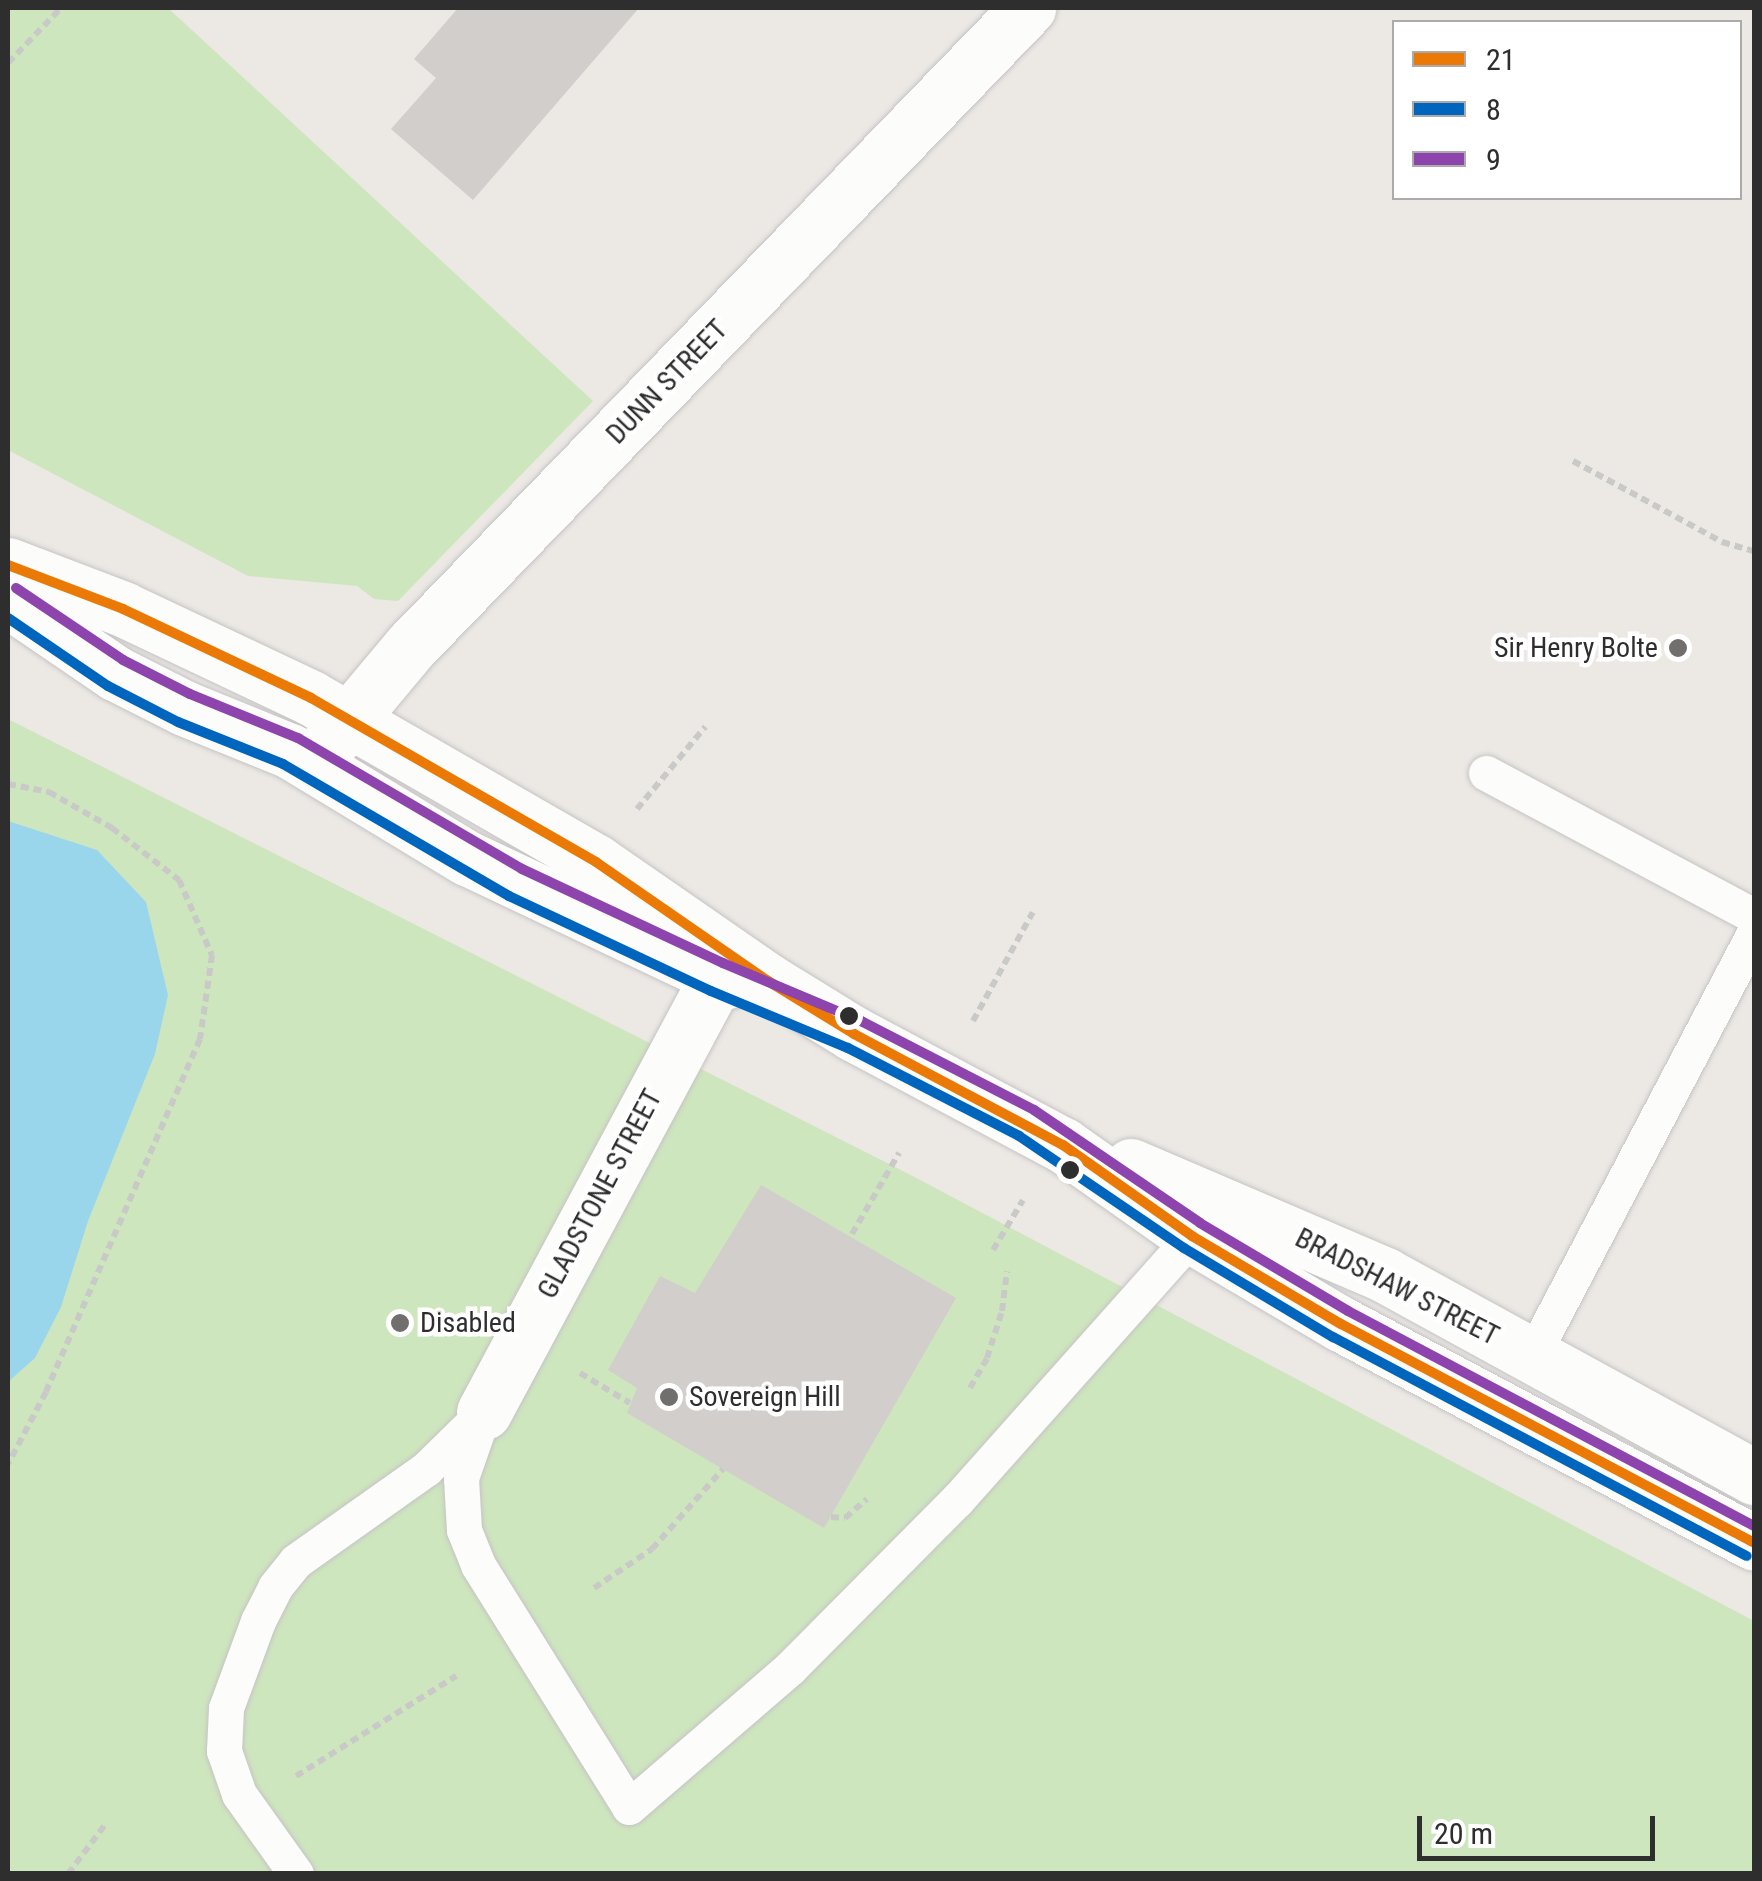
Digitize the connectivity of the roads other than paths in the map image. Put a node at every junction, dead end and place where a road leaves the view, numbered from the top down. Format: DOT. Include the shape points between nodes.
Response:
graph roads {
  1 [pos="1028,8"];
  2 [pos="8,565"];
  3 [pos="8,600"];
  4 [pos="349,722"];
  5 [pos="314,763"];
  6 [pos="1486,773"];
  7 [pos="1754,916"];
  8 [pos="1754,933"];
  9 [pos="717,977"];
  10 [pos="854,1034"];
  11 [pos="1027,1124"];
  12 [pos="1192,1236"];
  13 [pos="1532,1356"];
  14 [pos="484,1412"];
  15 [pos="1505,1412"];
  16 [pos="1754,1477"];
  17 [pos="1754,1543"];
  18 [pos="296,1874"];
  1 -- 4 [label="street, DUNN STREET" via="411,646"];
  2 -- 4 [label="street, BRADSHAW STREET" via="122,609"];
  3 -- 5 [label="street, BRADSHAW STREET" via="115,673"];
  4 -- 5 [label="street, DUNN STREET"];
  4 -- 10 [label="street, BRADSHAW STREET" via="596,862"];
  5 -- 9 [label="street, BRADSHAW STREET" via="483,866"];
  6 -- 7 [label="lane"];
  8 -- 13 [label="lane"];
  9 -- 10 [label="street, BRADSHAW STREET"];
  9 -- 14 [label="street, GLADSTONE STREET"];
  10 -- 11 [label="street, BRADSHAW STREET"];
  11 -- 12 [label="street, BRADSHAW STREET"];
  11 -- 13 [label="street, BRADSHAW STREET" via="1334,1250"];
  12 -- 14 [label="lane" via="944,1514 792,1666 629,1806 478,1566 464,1530 461,1478"];
  12 -- 15 [label="street, BRADSHAW STREET"];
  13 -- 15 [label="street"];
  13 -- 16 [label="street, BRADSHAW STREET"];
  14 -- 18 [label="lane" via="426,1470 310,1548 275,1587 258,1621 224,1722 226,1766"];
  15 -- 17 [label="street, BRADSHAW STREET"];
}
